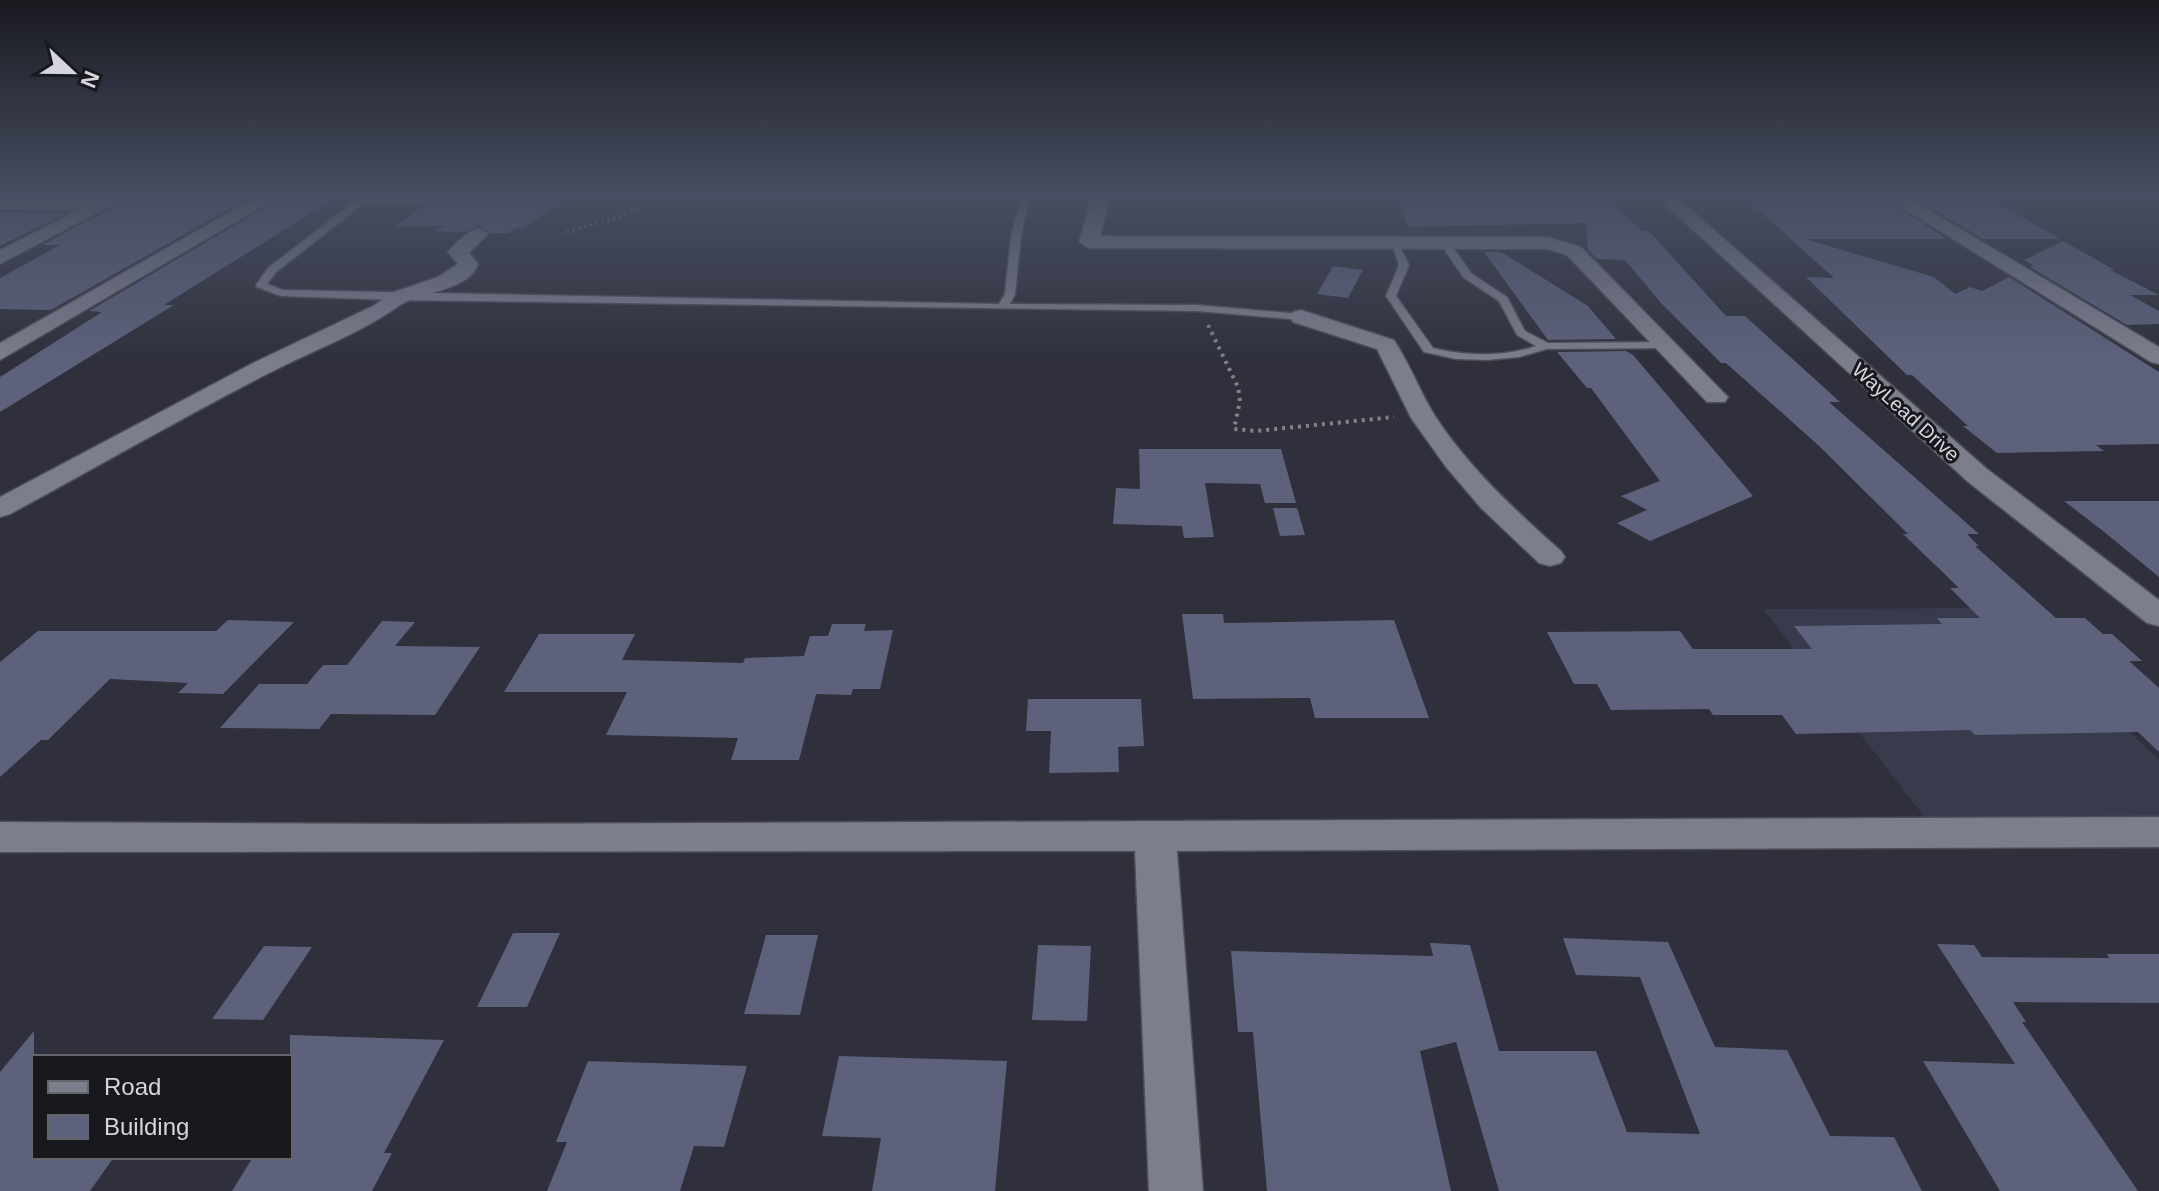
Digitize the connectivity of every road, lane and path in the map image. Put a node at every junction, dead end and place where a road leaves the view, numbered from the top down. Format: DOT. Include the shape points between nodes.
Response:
graph roads {
  1 [pos="177,251"];
  2 [pos="297,251"];
  3 [pos="460,251"];
  4 [pos="1014,251"];
  5 [pos="1397,251"];
  6 [pos="1450,251"];
  7 [pos="1573,251"];
  8 [pos="1725,251"];
  9 [pos="1982,251"];
  10 [pos="394,297"];
  11 [pos="1003,307"];
  12 [pos="1197,308"];
  13 [pos="1301,317"];
  14 [pos="1665,345"];
  15 [pos="1546,346"];
  16 [pos="0,353"];
  17 [pos="2159,357"];
  18 [pos="1716,397"];
  19 [pos="1423,414"];
  20 [pos="0,508"];
  21 [pos="1550,557"];
  22 [pos="2159,616"];
  23 [pos="2159,832"];
  24 [pos="0,837"];
  25 [pos="1155,837"];
  26 [pos="1176,1191"];
  1 -- 16 [label="street"];
  2 -- 10 [label="lane" via="261,285 281,293"];
  3 -- 10 [label="street" via="466,270"];
  4 -- 11 [label="lane" via="1010,294"];
  5 -- 15 [label="lane" via="1404,265 1391,296 1422,334 1428,350 1487,355"];
  6 -- 15 [label="lane" via="1468,276 1503,299 1521,333"];
  7 -- 14 [label="street"];
  8 -- 22 [label="street, WayLead Drive" via="1977,475"];
  9 -- 17 [label="street"];
  10 -- 11 [label="lane"];
  10 -- 20 [label="street" via="381,311 263,367"];
  11 -- 12 [label="lane"];
  12 -- 13 [label="lane"];
  12 -- 19 [label="path" via="1237,386 1234,429"];
  13 -- 19 [label="street" via="1386,345"];
  14 -- 15 [label="lane"];
  14 -- 18 [label="street"];
  19 -- 21 [label="street" via="1447,452 1498,512"];
  23 -- 25 [label="street"];
  24 -- 25 [label="street"];
  25 -- 26 [label="street"];
}
